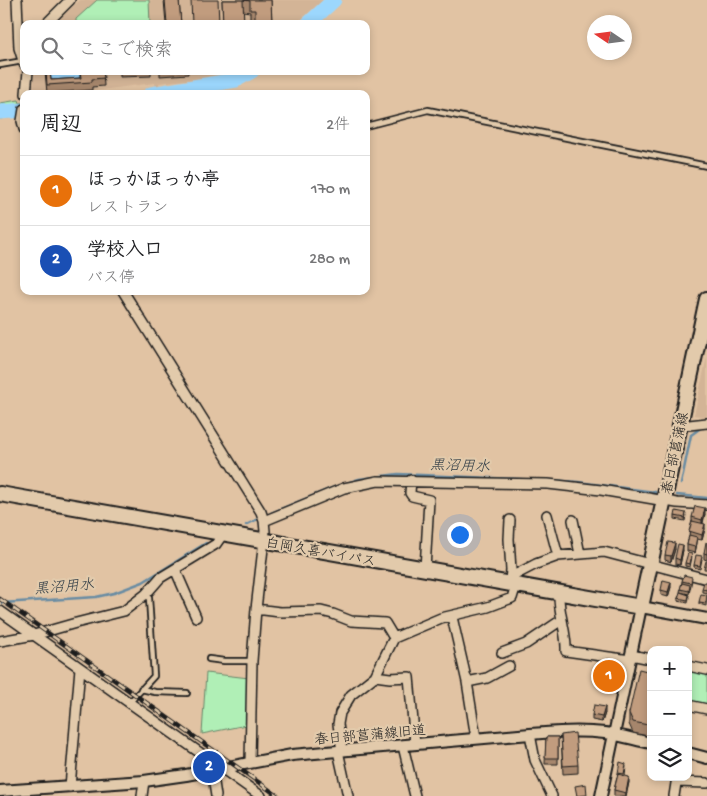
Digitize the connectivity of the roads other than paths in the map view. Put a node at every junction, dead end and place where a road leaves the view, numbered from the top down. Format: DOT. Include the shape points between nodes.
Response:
graph roads {
  1 [pos="18,0"];
  2 [pos="70,0"];
  3 [pos="50,20"];
  4 [pos="20,52"];
  5 [pos="20,62"];
  6 [pos="0,65"];
  7 [pos="28,75"];
  8 [pos="26,90"];
  9 [pos="370,125"];
  10 [pos="707,166"];
  11 [pos="125,295"];
  12 [pos="707,299"];
  13 [pos="681,423"];
  14 [pos="707,423"];
  15 [pos="411,480"];
  16 [pos="0,494"];
  17 [pos="664,501"];
  18 [pos="707,505"];
  19 [pos="547,515"];
  20 [pos="510,520"];
  21 [pos="573,520"];
  22 [pos="264,521"];
  23 [pos="223,534"];
  24 [pos="264,541"];
  25 [pos="580,554"];
  26 [pos="558,556"];
  27 [pos="651,564"];
  28 [pos="175,569"];
  29 [pos="425,569"];
  30 [pos="707,578"];
  31 [pos="512,582"];
  32 [pos="559,593"];
  33 [pos="146,594"];
  34 [pos="641,607"];
  35 [pos="256,609"];
  36 [pos="0,611"];
  37 [pos="196,617"];
  38 [pos="452,617"];
  39 [pos="707,620"];
  40 [pos="562,621"];
  41 [pos="34,635"];
  42 [pos="394,638"];
  43 [pos="0,640"];
  44 [pos="502,653"];
  45 [pos="631,658"];
  46 [pos="647,659"];
  47 [pos="209,660"];
  48 [pos="252,661"];
  49 [pos="509,666"];
  50 [pos="692,667"];
  51 [pos="80,668"];
  52 [pos="707,670"];
  53 [pos="375,676"];
  54 [pos="467,682"];
  55 [pos="141,689"];
  56 [pos="187,693"];
  57 [pos="130,702"];
  58 [pos="692,706"];
  59 [pos="707,709"];
  60 [pos="530,734"];
  61 [pos="614,735"];
  62 [pos="476,738"];
  63 [pos="647,742"];
  64 [pos="415,744"];
  65 [pos="403,746"];
  66 [pos="340,751"];
  67 [pos="692,754"];
  68 [pos="707,758"];
  69 [pos="250,762"];
  70 [pos="217,769"];
  71 [pos="144,781"];
  72 [pos="677,781"];
  73 [pos="692,781"];
  74 [pos="707,783"];
  75 [pos="70,786"];
  76 [pos="0,791"];
  77 [pos="142,796"];
  78 [pos="216,796"];
  79 [pos="261,796"];
  80 [pos="348,796"];
  81 [pos="415,796"];
  82 [pos="552,796"];
  83 [pos="601,796"];
  84 [pos="674,796"];
  1 -- 4 [label="street"];
  2 -- 3 [label="street"];
  5 -- 6 [label="lane"];
  7 -- 8 [label="street"];
  9 -- 10 [label="lane" via="428,110"];
  11 -- 22 [label="street"];
  12 -- 13 [label="main road, 春日部菖蒲線"];
  13 -- 14 [label="street"];
  13 -- 17 [label="main road, 春日部菖蒲線"];
  15 -- 17 [label="street" via="548,484"];
  15 -- 22 [label="street" via="378,480 344,488"];
  15 -- 29 [label="street" via="412,496 428,500"];
  16 -- 23 [label="main road, 白岡久喜バイパス"];
  17 -- 18 [label="street"];
  17 -- 27 [label="main road, 春日部菖蒲線"];
  19 -- 26 [label="street"];
  20 -- 31 [label="street" via="508,539"];
  21 -- 25 [label="street"];
  22 -- 24 [label="street"];
  23 -- 24 [label="main road, 白岡久喜バイパス"];
  23 -- 28 [label="street" via="216,544"];
  24 -- 29 [label="main road, 白岡久喜バイパス"];
  24 -- 35 [label="street"];
  25 -- 26 [label="street"];
  25 -- 27 [label="street" via="604,552"];
  26 -- 31 [label="street" via="536,564"];
  27 -- 30 [label="street"];
  27 -- 34 [label="main road, 春日部菖蒲線"];
  28 -- 33 [label="street" via="160,578"];
  28 -- 37 [label="street"];
  29 -- 31 [label="main road, 白岡久喜バイパス"];
  31 -- 32 [label="main road, 白岡久喜バイパス"];
  31 -- 38 [label="street" via="512,598"];
  32 -- 34 [label="main road, 白岡久喜バイパス"];
  32 -- 40 [label="street"];
  33 -- 41 [label="street" via="124,612"];
  33 -- 55 [label="lane" via="150,598 154,676"];
  34 -- 39 [label="street"];
  34 -- 45 [label="street"];
  35 -- 42 [label="street" via="321,611 351,621 385,623"];
  35 -- 48 [label="street"];
  36 -- 41 [label="street"];
  38 -- 42 [label="street" via="441,618"];
  38 -- 54 [label="street"];
  40 -- 44 [label="street" via="526,644"];
  40 -- 45 [label="street" via="566,651"];
  41 -- 43 [label="street"];
  41 -- 51 [label="street"];
  42 -- 53 [label="street"];
  45 -- 46 [label="street"];
  45 -- 61 [label="street"];
  47 -- 48 [label="lane"];
  48 -- 69 [label="street"];
  49 -- 54 [label="street" via="487,678"];
  50 -- 52 [label="street"];
  51 -- 57 [label="street"];
  51 -- 75 [label="street"];
  53 -- 64 [label="street" via="409,677"];
  53 -- 66 [label="street" via="351,695 340,713"];
  54 -- 62 [label="street"];
  55 -- 56 [label="lane"];
  55 -- 57 [label="lane"];
  57 -- 70 [label="street"];
  58 -- 59 [label="street"];
  60 -- 61 [label="street, 春日部菖蒲線旧道" via="580,731"];
  60 -- 62 [label="street, 春日部菖蒲線旧道"];
  60 -- 82 [label="street" via="534,760"];
  61 -- 63 [label="street, 春日部菖蒲線旧道"];
  61 -- 83 [label="street"];
  62 -- 64 [label="street, 春日部菖蒲線旧道"];
  64 -- 65 [label="street, 春日部菖蒲線旧道"];
  65 -- 66 [label="street, 春日部菖蒲線旧道"];
  65 -- 81 [label="street"];
  66 -- 69 [label="street, 春日部菖蒲線旧道"];
  66 -- 80 [label="street"];
  67 -- 68 [label="street"];
  69 -- 70 [label="street, 春日部菖蒲線旧道"];
  70 -- 71 [label="street, 春日部菖蒲線旧道"];
  70 -- 78 [label="street"];
  70 -- 79 [label="street"];
  71 -- 75 [label="street, 春日部菖蒲線旧道"];
  71 -- 77 [label="street"];
  72 -- 84 [label="street"];
  73 -- 74 [label="street"];
  75 -- 76 [label="street, 春日部菖蒲線旧道"];
}
